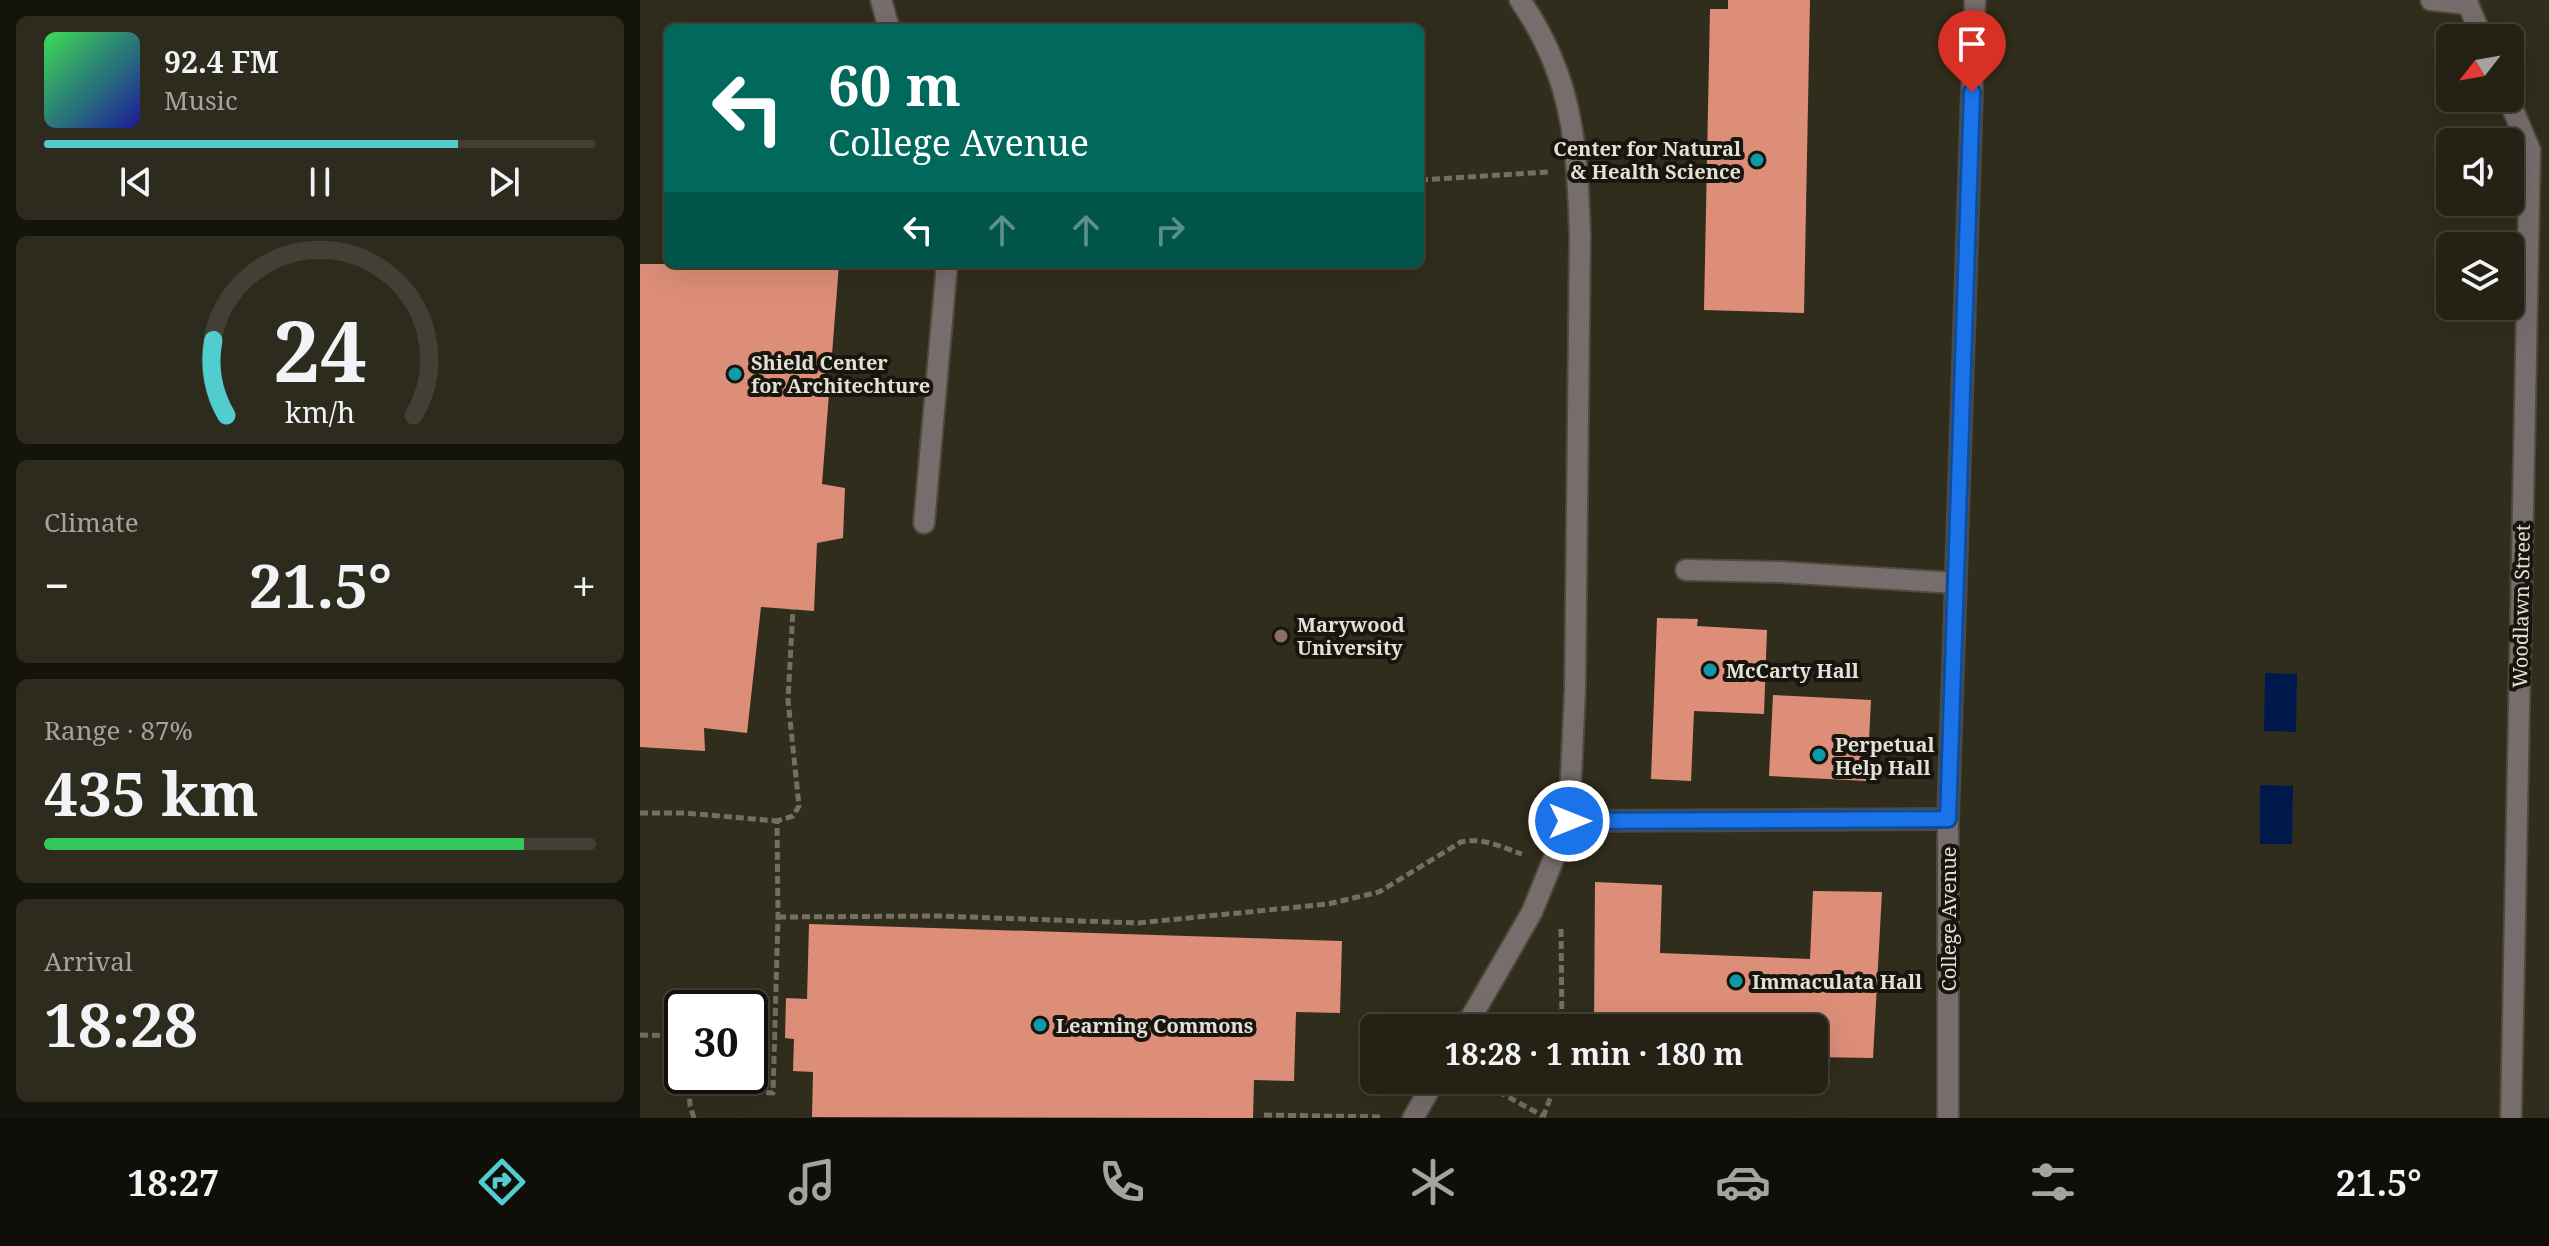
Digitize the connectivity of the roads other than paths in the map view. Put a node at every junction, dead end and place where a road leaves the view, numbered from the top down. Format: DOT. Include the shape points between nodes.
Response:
graph roads {
  1 [pos="881,0"];
  2 [pos="1520,0"];
  3 [pos="1975,0"];
  4 [pos="2431,0"];
  5 [pos="888,24"];
  6 [pos="2476,24"];
  7 [pos="2514,112"];
  8 [pos="947,268"];
  9 [pos="924,523"];
  10 [pos="1686,570"];
  11 [pos="1956,583"];
  12 [pos="1948,819"];
  13 [pos="1569,821"];
  14 [pos="1473,1014"];
  15 [pos="1427,1094"];
  16 [pos="1413,1118"];
  17 [pos="1948,1118"];
  18 [pos="2511,1118"];
  1 -- 5 [label="street"];
  2 -- 13 [label="street" via="1539,27 1566,93 1578,170 1575,690"];
  3 -- 11 [label="street, College Avenue"];
  4 -- 6 [label="street" via="2468,4"];
  7 -- 18 [label="street, Woodlawn Street" via="2530,150"];
  8 -- 9 [label="street"];
  10 -- 11 [label="street"];
  11 -- 12 [label="street, College Avenue"];
  12 -- 13 [label="street"];
  12 -- 17 [label="street, College Avenue"];
  13 -- 14 [label="street" via="1532,912"];
  15 -- 16 [label="street"];
}
